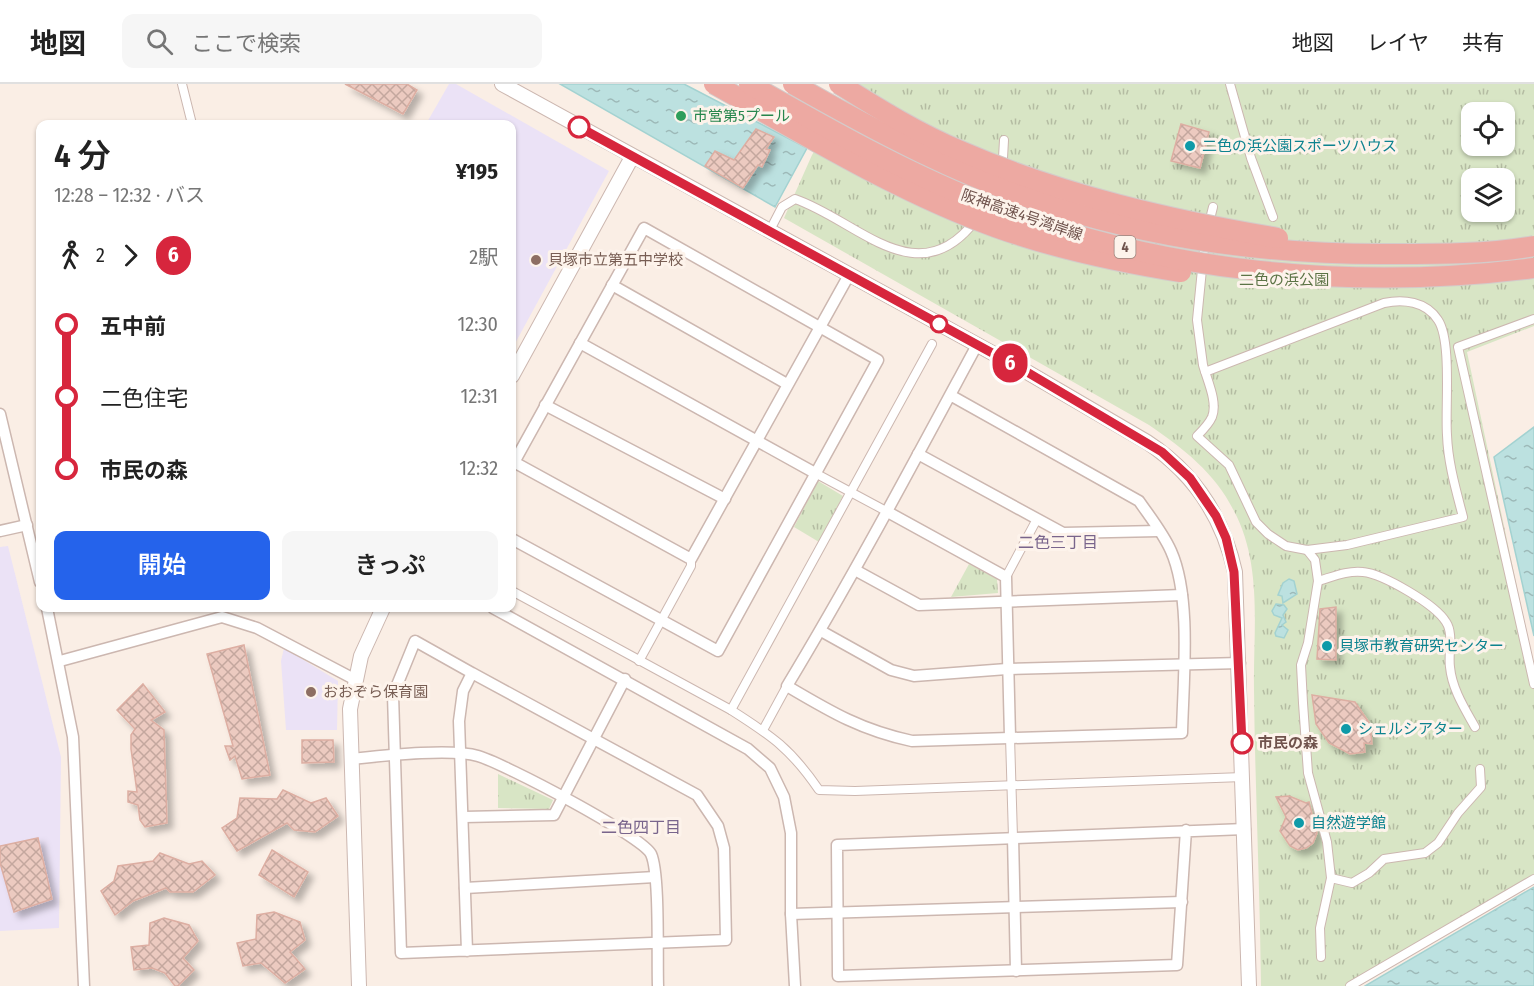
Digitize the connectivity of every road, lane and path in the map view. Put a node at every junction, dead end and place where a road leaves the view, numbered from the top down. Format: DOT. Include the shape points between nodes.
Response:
graph roads {
  1 [pos="182,84"];
  2 [pos="502,84"];
  3 [pos="714,84"];
  4 [pos="750,84"];
  5 [pos="793,84"];
  6 [pos="839,84"];
  7 [pos="1230,84"];
  8 [pos="191,120"];
  9 [pos="1004,140"];
  10 [pos="632,157"];
  11 [pos="1213,207"];
  12 [pos="1273,217"];
  13 [pos="769,232"];
  14 [pos="1532,247"];
  15 [pos="1534,268"];
  16 [pos="849,275"];
  17 [pos="1380,276"];
  18 [pos="612,285"];
  19 [pos="1534,319"];
  20 [pos="820,325"];
  21 [pos="580,343"];
  22 [pos="932,344"];
  23 [pos="977,345"];
  24 [pos="516,369"];
  25 [pos="1205,372"];
  26 [pos="787,384"];
  27 [pos="950,395"];
  28 [pos="544,405"];
  29 [pos="0,414"];
  30 [pos="756,440"];
  31 [pos="918,454"];
  32 [pos="516,456"];
  33 [pos="516,465"];
  34 [pos="815,473"];
  35 [pos="851,492"];
  36 [pos="725,500"];
  37 [pos="886,511"];
  38 [pos="1037,519"];
  39 [pos="27,525"];
  40 [pos="0,531"];
  41 [pos="1160,531"];
  42 [pos="516,540"];
  43 [pos="1307,550"];
  44 [pos="691,559"];
  45 [pos="36,564"];
  46 [pos="855,570"];
  47 [pos="1006,577"];
  48 [pos="1318,581"];
  49 [pos="516,593"];
  50 [pos="1182,595"];
  51 [pos="1006,602"];
  52 [pos="48,612"];
  53 [pos="381,612"];
  54 [pos="500,612"];
  55 [pos="662,620"];
  56 [pos="821,631"];
  57 [pos="60,661"];
  58 [pos="639,661"];
  59 [pos="1240,663"];
  60 [pos="1184,664"];
  61 [pos="1007,669"];
  62 [pos="472,673"];
  63 [pos="354,679"];
  64 [pos="624,680"];
  65 [pos="1534,684"];
  66 [pos="787,686"];
  67 [pos="731,710"];
  68 [pos="1475,727"];
  69 [pos="763,730"];
  70 [pos="1010,737"];
  71 [pos="594,740"];
  72 [pos="461,754"];
  73 [pos="393,755"];
  74 [pos="351,759"];
  75 [pos="1480,769"];
  76 [pos="1243,777"];
  77 [pos="1012,785"];
  78 [pos="563,797"];
  79 [pos="464,817"];
  80 [pos="1245,829"];
  81 [pos="1186,830"];
  82 [pos="1013,837"];
  83 [pos="655,877"];
  84 [pos="1330,878"];
  85 [pos="1534,879"];
  86 [pos="465,888"];
  87 [pos="1182,902"];
  88 [pos="1013,907"];
  89 [pos="838,912"];
  90 [pos="791,914"];
  91 [pos="656,945"];
  92 [pos="467,951"];
  93 [pos="1321,957"];
  94 [pos="1016,971"];
  95 [pos="84,986"];
  96 [pos="359,986"];
  97 [pos="658,986"];
  98 [pos="795,986"];
  99 [pos="1249,986"];
  100 [pos="1350,986"];
  1 -- 8 [label="street"];
  2 -- 10 [label="street"];
  3 -- 17 [label="highway, bridge" via="911,191 995,227 1042,242 1088,255 1191,273 1294,280"];
  4 -- 17 [label="highway, 阪神高速4号湾岸線 / 4, bridge" via="883,159 993,208 1047,227 1189,261 1313,275"];
  5 -- 14 [label="highway, 阪神高速4号湾岸線 / 4, bridge" via="943,163 1056,206 1112,222 1235,246 1297,252 1432,254"];
  6 -- 14 [label="highway, bridge" via="962,152 1044,183 1158,214 1298,242 1364,247"];
  7 -- 12 [label="street"];
  9 -- 13 [label="street" via="1003,158 979,216 963,237 938,252 909,253 880,243 795,199 782,207"];
  10 -- 13 [label="street"];
  10 -- 24 [label="street"];
  11 -- 25 [label="street" via="1204,245 1197,320"];
  13 -- 16 [label="street"];
  15 -- 17 [label="highway, 阪神高速4号湾岸線 / 4, bridge"];
  16 -- 20 [label="street"];
  16 -- 23 [label="street"];
  18 -- 20 [label="street" via="644,228"];
  18 -- 21 [label="street"];
  18 -- 26 [label="street"];
  19 -- 65 [label="street" via="1458,347"];
  20 -- 26 [label="street"];
  20 -- 34 [label="street" via="878,360"];
  21 -- 28 [label="street"];
  21 -- 30 [label="street"];
  22 -- 35 [label="street"];
  23 -- 27 [label="street"];
  23 -- 59 [label="street" via="1147,442 1190,478 1216,516 1231,554"];
  25 -- 43 [label="street" via="1213,399 1212,417 1197,436 1229,465 1238,479 1246,507 1262,528 1286,546"];
  25 -- 43 [label="street" via="1396,300 1421,305 1438,320 1446,368 1448,447 1463,517 1347,545"];
  26 -- 30 [label="street"];
  27 -- 31 [label="street"];
  27 -- 41 [label="street" via="1138,501"];
  28 -- 32 [label="street"];
  28 -- 36 [label="street"];
  29 -- 39 [label="street"];
  30 -- 34 [label="street"];
  30 -- 36 [label="street"];
  31 -- 37 [label="street"];
  31 -- 38 [label="street"];
  33 -- 44 [label="street"];
  34 -- 35 [label="street"];
  34 -- 55 [label="street" via="718,651"];
  35 -- 37 [label="street"];
  35 -- 67 [label="street"];
  36 -- 44 [label="street"];
  37 -- 46 [label="street"];
  37 -- 47 [label="street"];
  38 -- 41 [label="street" via="1063,533"];
  38 -- 47 [label="street"];
  39 -- 40 [label="street"];
  39 -- 45 [label="street"];
  41 -- 50 [label="street" via="1171,551"];
  42 -- 55 [label="street"];
  43 -- 48 [label="street" via="1315,560"];
  44 -- 55 [label="street" via="691,566"];
  46 -- 51 [label="street" via="919,605"];
  46 -- 56 [label="street"];
  47 -- 51 [label="street"];
  48 -- 68 [label="street" via="1364,572 1408,592 1439,613 1447,623 1450,668 1457,694"];
  48 -- 84 [label="street" via="1301,665 1308,773 1327,842"];
  49 -- 58 [label="street"];
  50 -- 51 [label="street"];
  50 -- 60 [label="street"];
  51 -- 61 [label="street"];
  52 -- 57 [label="street"];
  53 -- 63 [label="street"];
  54 -- 64 [label="street"];
  55 -- 58 [label="street"];
  56 -- 61 [label="street" via="891,670 914,676"];
  56 -- 66 [label="street"];
  57 -- 63 [label="street" via="222,617 257,628"];
  57 -- 95 [label="street" via="74,737"];
  58 -- 67 [label="street"];
  59 -- 60 [label="street"];
  59 -- 76 [label="street"];
  60 -- 61 [label="street"];
  60 -- 70 [label="street" via="1182,733"];
  61 -- 70 [label="street"];
  62 -- 71 [label="street"];
  62 -- 72 [label="street" via="464,691 459,721"];
  62 -- 73 [label="street" via="416,641 393,695"];
  63 -- 74 [label="street"];
  64 -- 71 [label="street"];
  64 -- 90 [label="street" via="748,749 770,768 784,797 791,833"];
  66 -- 69 [label="street"];
  66 -- 70 [label="street" via="844,720 876,733 912,741"];
  67 -- 69 [label="street"];
  69 -- 77 [label="street" via="797,759 819,790"];
  70 -- 77 [label="street"];
  71 -- 78 [label="street"];
  71 -- 91 [label="street" via="697,795 718,826 724,848 726,940"];
  72 -- 73 [label="street"];
  72 -- 78 [label="street" via="478,756"];
  72 -- 79 [label="street"];
  73 -- 74 [label="street"];
  73 -- 92 [label="street" via="401,953"];
  74 -- 96 [label="street"];
  75 -- 84 [label="street" via="1481,787 1438,843 1425,853 1384,859 1352,883"];
  76 -- 77 [label="street"];
  76 -- 80 [label="street"];
  77 -- 82 [label="street"];
  78 -- 79 [label="street" via="554,815"];
  78 -- 83 [label="street" via="631,835 651,854"];
  79 -- 86 [label="street"];
  80 -- 81 [label="street"];
  80 -- 99 [label="street"];
  81 -- 82 [label="street"];
  81 -- 87 [label="street"];
  82 -- 88 [label="street"];
  82 -- 89 [label="street" via="837,845"];
  83 -- 86 [label="street"];
  83 -- 91 [label="street"];
  84 -- 93 [label="street" via="1320,928"];
  85 -- 100 [label="street"];
  86 -- 92 [label="street"];
  87 -- 88 [label="street"];
  87 -- 94 [label="street" via="1177,965"];
  88 -- 89 [label="street"];
  88 -- 94 [label="street"];
  89 -- 90 [label="street"];
  89 -- 94 [label="street" via="838,976"];
  90 -- 98 [label="street"];
  91 -- 92 [label="street"];
  91 -- 97 [label="street"];
}
